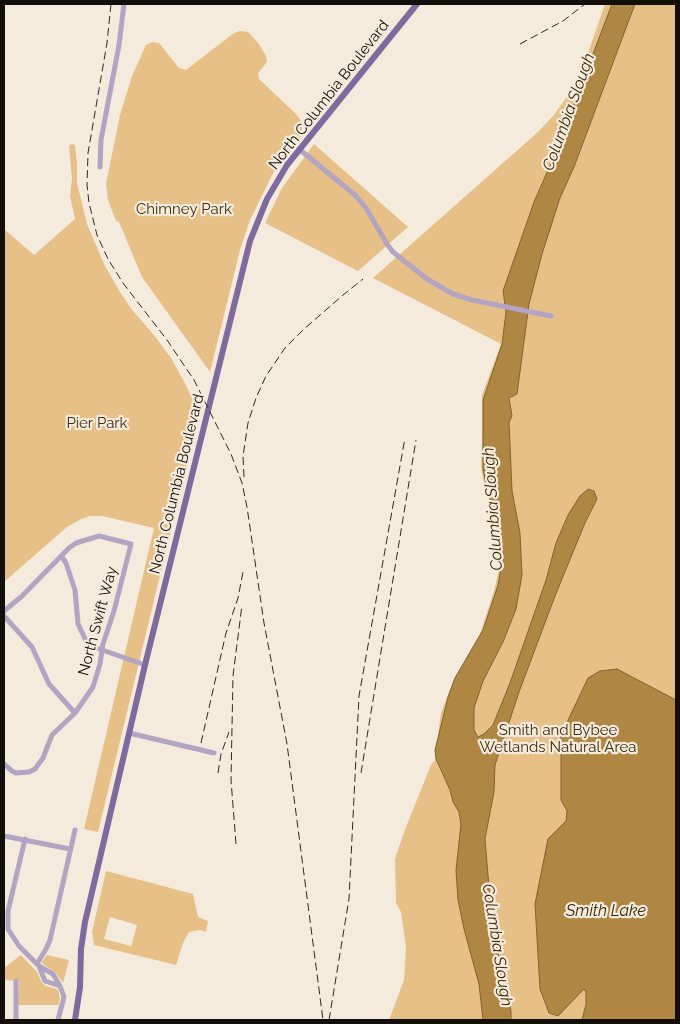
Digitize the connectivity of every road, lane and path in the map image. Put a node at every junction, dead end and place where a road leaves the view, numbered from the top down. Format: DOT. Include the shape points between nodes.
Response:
graph roads {
  1 [pos="124,4"];
  2 [pos="417,4"];
  3 [pos="299,149"];
  4 [pos="100,167"];
  5 [pos="551,316"];
  6 [pos="62,557"];
  7 [pos="4,611"];
  8 [pos="4,616"];
  9 [pos="102,650"];
  10 [pos="145,665"];
  11 [pos="75,713"];
  12 [pos="129,733"];
  13 [pos="214,753"];
  14 [pos="4,764"];
  15 [pos="75,830"];
  16 [pos="4,836"];
  17 [pos="25,839"];
  18 [pos="70,849"];
  19 [pos="6,930"];
  20 [pos="38,965"];
  21 [pos="48,971"];
  22 [pos="43,975"];
  23 [pos="56,978"];
  24 [pos="16,981"];
  25 [pos="52,983"];
  26 [pos="60,986"];
  27 [pos="16,1020"];
  28 [pos="58,1020"];
  29 [pos="75,1020"];
  1 -- 4 [label="street" via="101,140"];
  2 -- 3 [label="main road, North Columbia Boulevard"];
  3 -- 5 [label="street" via="355,195 387,244 406,263 442,288 462,298"];
  3 -- 10 [label="main road, North Columbia Boulevard" via="275,183 254,229"];
  6 -- 7 [label="street"];
  6 -- 9 [label="street" via="75,590 78,622 86,642 90,647"];
  6 -- 9 [label="street, North Swift Way" via="71,546 97,536 131,544"];
  8 -- 11 [label="street" via="32,647 49,684"];
  9 -- 10 [label="street"];
  9 -- 11 [label="street, North Swift Way" via="93,687"];
  10 -- 12 [label="main road, North Columbia Boulevard"];
  11 -- 14 [label="street, North Swift Way" via="52,735 43,758 32,771 16,773"];
  12 -- 13 [label="street"];
  12 -- 29 [label="main road, North Columbia Boulevard" via="85,922"];
  15 -- 18 [label="street"];
  16 -- 17 [label="street"];
  17 -- 18 [label="street"];
  17 -- 19 [label="street"];
  18 -- 20 [label="street" via="50,940"];
  19 -- 20 [label="street"];
  20 -- 21 [label="street"];
  20 -- 22 [label="street"];
  21 -- 22 [label="street"];
  21 -- 23 [label="street"];
  22 -- 25 [label="street" via="45,981"];
  23 -- 25 [label="street"];
  23 -- 26 [label="street"];
  24 -- 27 [label="street"];
  25 -- 26 [label="street"];
  26 -- 28 [label="street" via="64,996"];
}
